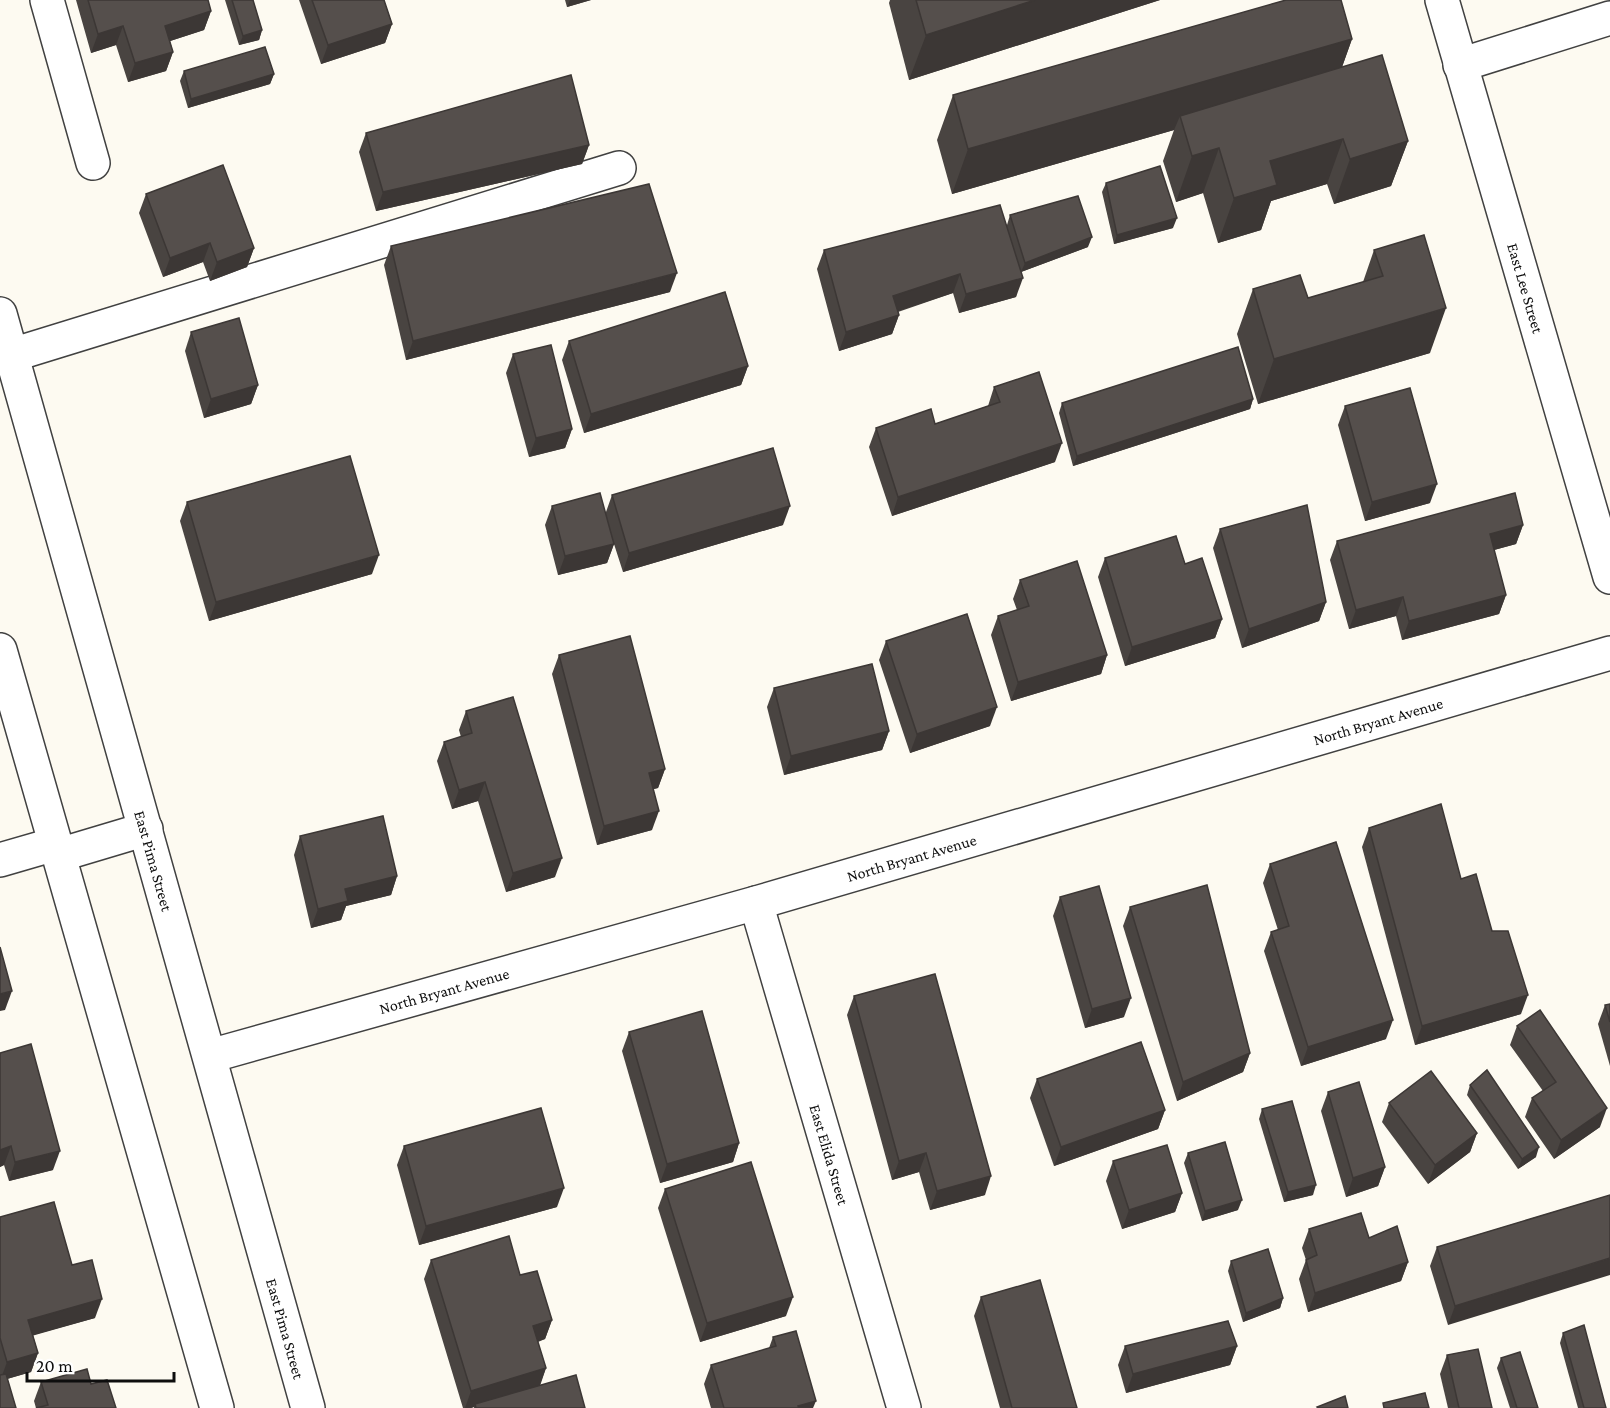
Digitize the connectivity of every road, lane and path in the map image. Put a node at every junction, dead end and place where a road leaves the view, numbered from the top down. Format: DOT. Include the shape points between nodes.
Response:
graph roads {
  1 [pos="47,0"];
  2 [pos="1442,0"];
  3 [pos="1610,18"];
  4 [pos="1460,65"];
  5 [pos="93,163"];
  6 [pos="619,168"];
  7 [pos="0,314"];
  8 [pos="12,355"];
  9 [pos="1610,577"];
  10 [pos="0,650"];
  11 [pos="1610,653"];
  12 [pos="146,829"];
  13 [pos="57,849"];
  14 [pos="0,860"];
  15 [pos="756,903"];
  16 [pos="210,1056"];
  17 [pos="217,1408"];
  18 [pos="308,1408"];
  19 [pos="904,1408"];
  1 -- 5 [label="street"];
  2 -- 4 [label="street, East Lee Street"];
  3 -- 4 [label="street"];
  4 -- 9 [label="street, East Lee Street"];
  6 -- 8 [label="street"];
  7 -- 8 [label="street, East Pima Street"];
  8 -- 12 [label="street, East Pima Street"];
  10 -- 13 [label="street"];
  11 -- 15 [label="street, North Bryant Avenue"];
  12 -- 13 [label="street"];
  12 -- 16 [label="street, East Pima Street"];
  13 -- 14 [label="street"];
  13 -- 17 [label="street"];
  15 -- 16 [label="street, North Bryant Avenue"];
  15 -- 19 [label="street, East Elida Street"];
  16 -- 18 [label="street, East Pima Street"];
}
